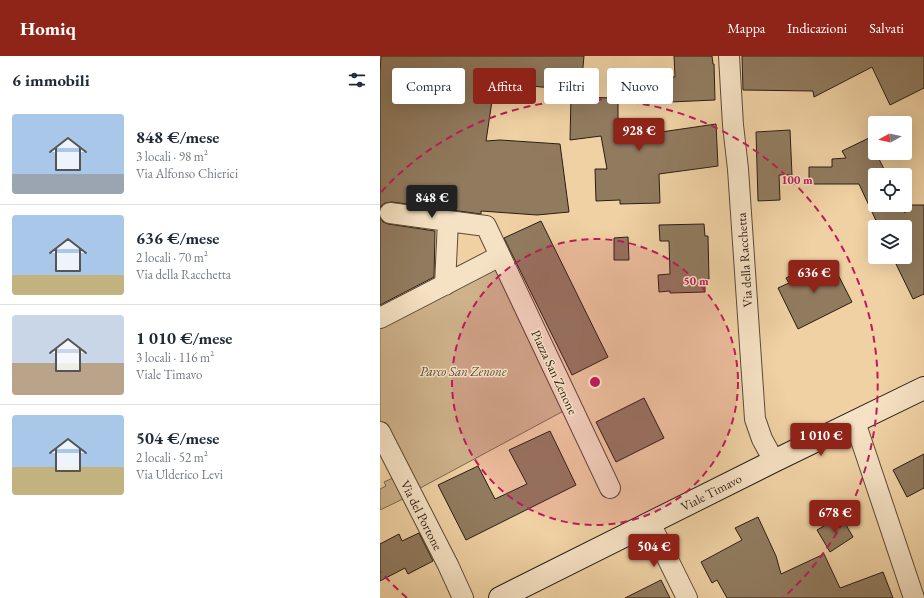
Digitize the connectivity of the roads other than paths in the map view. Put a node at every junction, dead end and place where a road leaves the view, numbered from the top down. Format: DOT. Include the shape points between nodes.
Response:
graph roads {
  1 [pos="729,56"];
  2 [pos="390,213"];
  3 [pos="448,221"];
  4 [pos="500,256"];
  5 [pos="445,285"];
  6 [pos="380,318"];
  7 [pos="924,388"];
  8 [pos="855,422"];
  9 [pos="380,432"];
  10 [pos="774,461"];
  11 [pos="610,488"];
  12 [pos="650,523"];
  13 [pos="463,598"];
  14 [pos="500,598"];
  15 [pos="688,598"];
  16 [pos="914,598"];
  1 -- 10 [label="street, Via della Racchetta" via="755,419"];
  2 -- 3 [label="street"];
  3 -- 4 [label="street, Piazza San Zenone" via="486,226"];
  3 -- 5 [label="street"];
  4 -- 5 [label="street"];
  4 -- 11 [label="street, Piazza San Zenone"];
  5 -- 6 [label="street"];
  7 -- 8 [label="main road, Viale Timavo"];
  8 -- 10 [label="main road, Viale Timavo"];
  8 -- 16 [label="street"];
  9 -- 13 [label="street, Via del Portone"];
  10 -- 12 [label="main road, Viale Timavo"];
  12 -- 14 [label="main road, Viale Timavo"];
  12 -- 15 [label="street"];
}
